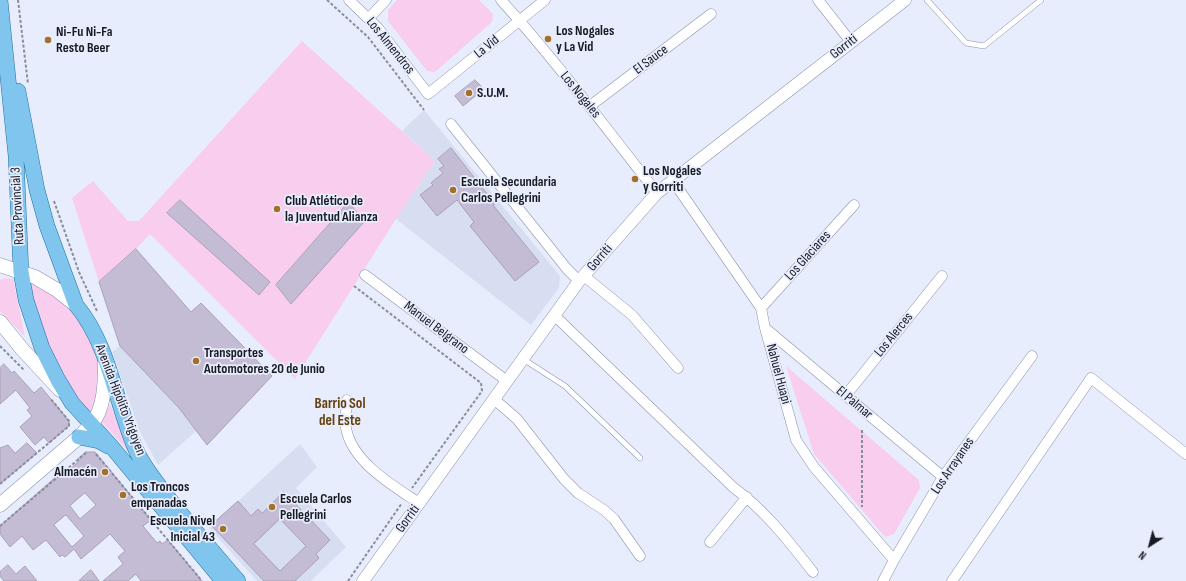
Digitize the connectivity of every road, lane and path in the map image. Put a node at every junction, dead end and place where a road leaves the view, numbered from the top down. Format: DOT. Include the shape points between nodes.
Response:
graph roads {
  1 [pos="0,0"];
  2 [pos="18,0"];
  3 [pos="327,0"];
  4 [pos="349,0"];
  5 [pos="386,0"];
  6 [pos="501,0"];
  7 [pos="545,0"];
  8 [pos="818,0"];
  9 [pos="905,0"];
  10 [pos="927,0"];
  11 [pos="1041,0"];
  12 [pos="711,14"];
  13 [pos="369,18"];
  14 [pos="519,20"];
  15 [pos="851,42"];
  16 [pos="29,90"];
  17 [pos="428,94"];
  18 [pos="590,106"];
  19 [pos="424,110"];
  20 [pos="451,124"];
  21 [pos="673,181"];
  22 [pos="657,193"];
  23 [pos="53,197"];
  24 [pos="854,205"];
  25 [pos="8,269"];
  26 [pos="365,275"];
  27 [pos="942,276"];
  28 [pos="582,279"];
  29 [pos="354,286"];
  30 [pos="76,305"];
  31 [pos="761,308"];
  32 [pos="97,312"];
  33 [pos="555,316"];
  34 [pos="0,322"];
  35 [pos="765,328"];
  36 [pos="0,346"];
  37 [pos="105,356"];
  38 [pos="1032,356"];
  39 [pos="523,359"];
  40 [pos="678,368"];
  41 [pos="26,372"];
  42 [pos="507,381"];
  43 [pos="846,395"];
  44 [pos="48,396"];
  45 [pos="494,399"];
  46 [pos="347,400"];
  47 [pos="75,406"];
  48 [pos="91,424"];
  49 [pos="862,430"];
  50 [pos="79,437"];
  51 [pos="112,448"];
  52 [pos="1186,454"];
  53 [pos="640,458"];
  54 [pos="943,477"];
  55 [pos="0,484"];
  56 [pos="407,495"];
  57 [pos="747,497"];
  58 [pos="0,504"];
  59 [pos="419,504"];
  60 [pos="862,510"];
  61 [pos="0,526"];
  62 [pos="710,542"];
  63 [pos="640,556"];
  64 [pos="894,560"];
  65 [pos="813,572"];
  66 [pos="202,581"];
  67 [pos="223,581"];
  68 [pos="238,581"];
  69 [pos="348,581"];
  70 [pos="363,581"];
  71 [pos="883,581"];
  72 [pos="952,581"];
  1 -- 25 [label="main road, Ruta Provincial 3" via="16,156"];
  1 -- 30 [label="main road, Ruta Provincial 3" via="37,190 47,226"];
  2 -- 16 [label="path"];
  3 -- 19 [label="path" via="368,37"];
  4 -- 13 [label="street, Los Almendros"];
  5 -- 13 [label="street"];
  6 -- 14 [label="street, Los Nogales"];
  7 -- 14 [label="street, La Vid"];
  8 -- 15 [label="street"];
  9 -- 15 [label="street, Gorriti"];
  10 -- 11 [label="lane" via="966,43 984,46"];
  12 -- 18 [label="street, El Sauce"];
  13 -- 17 [label="street, Los Almendros"];
  14 -- 17 [label="street, La Vid"];
  14 -- 18 [label="street, Los Nogales"];
  15 -- 21 [label="street, Gorriti"];
  18 -- 22 [label="street, Los Nogales"];
  20 -- 28 [label="street" via="567,269"];
  21 -- 22 [label="street, Gorriti"];
  21 -- 31 [label="street, Nahuel Huapi"];
  22 -- 28 [label="street, Gorriti"];
  23 -- 32 [label="path" via="78,272"];
  24 -- 31 [label="street, Los Glaciares"];
  25 -- 30 [label="main road, Avenida Hipólito Yrigoyen" via="35,277"];
  25 -- 47 [label="main road, Ruta Provincial 3" via="26,300 42,348"];
  26 -- 42 [label="street, Manuel Belgrano"];
  27 -- 43 [label="street, Los Alerces"];
  28 -- 33 [label="street, Gorriti"];
  28 -- 40 [label="street" via="632,315"];
  29 -- 56 [label="path" via="480,382 482,391"];
  30 -- 37 [label="main road, Avenida Hipólito Yrigoyen" via="84,314"];
  31 -- 35 [label="street, Nahuel Huapi"];
  33 -- 39 [label="street, Gorriti"];
  33 -- 57 [label="street" via="734,488"];
  34 -- 47 [label="main road, Avenida Hipólito Yrigoyen"];
  35 -- 43 [label="street, El Palmar"];
  35 -- 64 [label="street, Nahuel Huapi" via="796,440 814,467"];
  36 -- 41 [label="path"];
  37 -- 48 [label="main road" via="104,390 97,414"];
  37 -- 68 [label="main road, Avenida Hipólito Yrigoyen" via="136,450 150,473 201,539"];
  38 -- 54 [label="street, Los Arrayanes"];
  39 -- 42 [label="street, Gorriti"];
  39 -- 53 [label="lane" via="565,386"];
  42 -- 45 [label="street, Gorriti"];
  43 -- 54 [label="street, El Palmar"];
  44 -- 55 [label="path" via="69,421 69,426"];
  45 -- 59 [label="street, Gorriti"];
  45 -- 63 [label="street" via="517,419 564,479 578,493 614,519"];
  46 -- 56 [label="street" via="345,426 350,444 369,467"];
  47 -- 48 [label="main road, Avenida Hipólito Yrigoyen"];
  47 -- 50 [label="main road" via="82,420"];
  48 -- 50 [label="main road"];
  48 -- 51 [label="main road, Avenida Hipólito Yrigoyen"];
  49 -- 60 [label="path"];
  50 -- 51 [label="main road" via="100,441"];
  50 -- 58 [label="main road"];
  51 -- 67 [label="main road, Avenida Hipólito Yrigoyen"];
  52 -- 72 [label="street" via="1091,378"];
  54 -- 64 [label="street, Los Arrayanes"];
  56 -- 59 [label="street"];
  56 -- 69 [label="path"];
  57 -- 62 [label="street"];
  57 -- 65 [label="street" via="773,522"];
  59 -- 70 [label="street, Gorriti"];
  61 -- 66 [label="path" via="86,452 93,452"];
  64 -- 71 [label="street, Los Arrayanes"];
}
